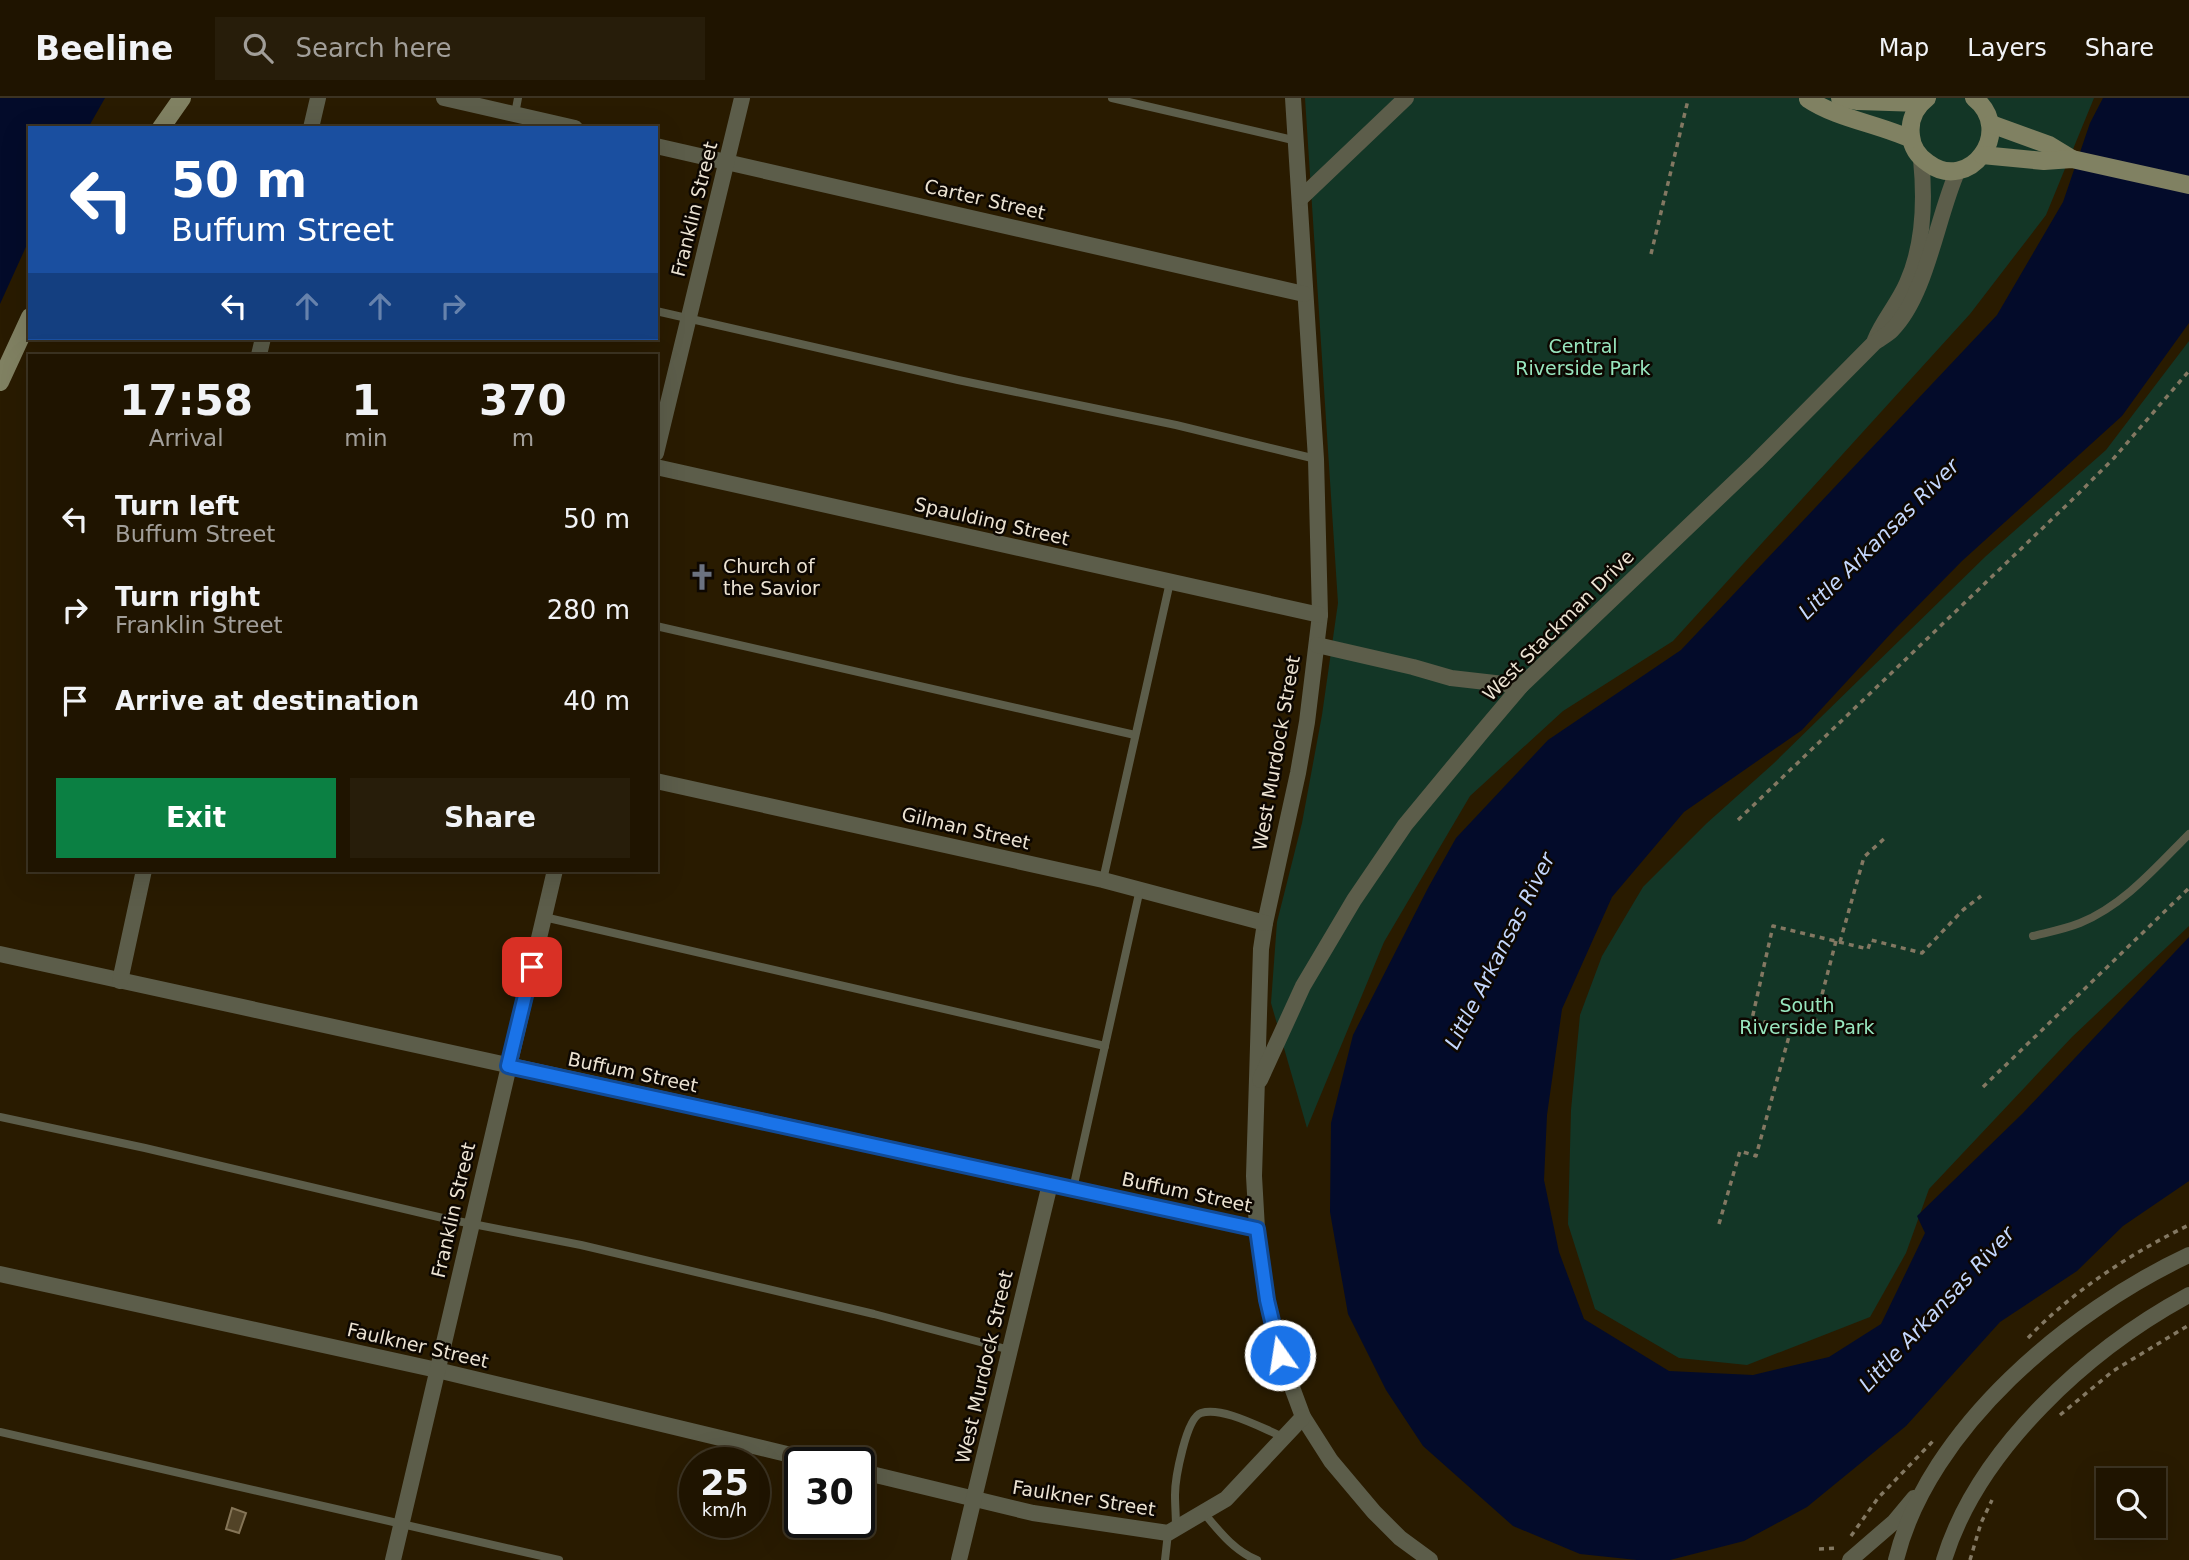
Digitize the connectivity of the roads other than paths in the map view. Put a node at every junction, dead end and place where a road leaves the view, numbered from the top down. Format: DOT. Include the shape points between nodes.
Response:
graph roads {
  1 [pos="182,98"];
  2 [pos="318,98"];
  3 [pos="444,98"];
  4 [pos="742,98"];
  5 [pos="1112,98"];
  6 [pos="1293,98"];
  7 [pos="1406,98"];
  8 [pos="1806,98"];
  9 [pos="1814,98"];
  10 [pos="1840,98"];
  11 [pos="1924,100"];
  12 [pos="1979,100"];
  13 [pos="517,106"];
  14 [pos="1991,124"];
  15 [pos="162,126"];
  16 [pos="311,126"];
  17 [pos="570,126"];
  18 [pos="1911,139"];
  19 [pos="1297,141"];
  20 [pos="658,146"];
  21 [pos="1982,156"];
  22 [pos="1922,159"];
  23 [pos="2072,159"];
  24 [pos="727,162"];
  25 [pos="1958,170"];
  26 [pos="2189,185"];
  27 [pos="1301,198"];
  28 [pos="1304,294"];
  29 [pos="658,311"];
  30 [pos="689,318"];
  31 [pos="28,321"];
  32 [pos="1874,343"];
  33 [pos="0,382"];
  34 [pos="658,445"];
  35 [pos="1316,459"];
  36 [pos="658,467"];
  37 [pos="1170,582"];
  38 [pos="1320,615"];
  39 [pos="658,626"];
  40 [pos="1317,645"];
  41 [pos="1521,686"];
  42 [pos="1135,735"];
  43 [pos="658,781"];
  44 [pos="2189,834"];
  45 [pos="144,872"];
  46 [pos="555,872"];
  47 [pos="1103,880"];
  48 [pos="1140,889"];
  49 [pos="544,917"];
  50 [pos="1265,923"];
  51 [pos="2033,936"];
  52 [pos="0,954"];
  53 [pos="120,981"];
  54 [pos="1105,1046"];
  55 [pos="508,1066"];
  56 [pos="1257,1085"];
  57 [pos="0,1117"];
  58 [pos="1049,1184"];
  59 [pos="1073,1189"];
  60 [pos="471,1223"];
  61 [pos="1257,1229"];
  62 [pos="2189,1255"];
  63 [pos="0,1274"];
  64 [pos="2189,1295"];
  65 [pos="1010,1350"];
  66 [pos="437,1370"];
  67 [pos="1303,1417"];
  68 [pos="0,1432"];
  69 [pos="1284,1437"];
  70 [pos="784,1453"];
  71 [pos="1933,1474"];
  72 [pos="875,1475"];
  73 [pos="974,1499"];
  74 [pos="1203,1512"];
  75 [pos="401,1523"];
  76 [pos="1172,1530"];
  77 [pos="1847,1554"];
  78 [pos="1424,1559"];
  79 [pos="393,1560"];
  80 [pos="559,1560"];
  81 [pos="959,1560"];
  82 [pos="1165,1560"];
  83 [pos="1257,1560"];
  84 [pos="1896,1560"];
  85 [pos="1944,1560"];
  1 -- 15 [label="street"];
  2 -- 16 [label="street"];
  3 -- 13 [label="street"];
  4 -- 24 [label="street, Franklin Street"];
  5 -- 19 [label="lane"];
  6 -- 19 [label="street, West Murdock Street"];
  7 -- 27 [label="street"];
  8 -- 9 [label="street"];
  8 -- 18 [label="street" via="1825,110"];
  10 -- 11 [label="street"];
  11 -- 18 [label="street" via="1914,114"];
  12 -- 14 [label="street"];
  13 -- 17 [label="street"];
  14 -- 21 [label="street"];
  14 -- 23 [label="street" via="2049,145"];
  18 -- 22 [label="street"];
  19 -- 27 [label="street, West Murdock Street"];
  20 -- 24 [label="street, Carter Street"];
  21 -- 23 [label="street"];
  21 -- 25 [label="street"];
  22 -- 25 [label="street" via="1945,171"];
  22 -- 32 [label="street, West Stackman Drive" via="1917,253 1908,281"];
  23 -- 26 [label="street"];
  24 -- 28 [label="street, Carter Street"];
  24 -- 30 [label="street, Franklin Street"];
  25 -- 32 [label="street, West Stackman Drive" via="1906,310 1892,330"];
  27 -- 28 [label="street, West Murdock Street"];
  28 -- 35 [label="street, West Murdock Street"];
  29 -- 30 [label="lane"];
  30 -- 34 [label="street, Franklin Street"];
  30 -- 35 [label="lane"];
  31 -- 33 [label="street"];
  32 -- 41 [label="street, West Stackman Drive"];
  35 -- 38 [label="street, West Murdock Street"];
  36 -- 37 [label="street, Spaulding Street"];
  37 -- 38 [label="street, Spaulding Street"];
  37 -- 42 [label="lane"];
  38 -- 40 [label="street, West Murdock Street"];
  39 -- 42 [label="lane"];
  40 -- 41 [label="street" via="1451,678"];
  40 -- 50 [label="street, West Murdock Street" via="1298,773"];
  41 -- 56 [label="street, West Stackman Drive" via="1405,825 1354,900 1304,986"];
  42 -- 47 [label="lane"];
  43 -- 47 [label="street, Gilman Street"];
  44 -- 51 [label="lane" via="2108,909"];
  45 -- 53 [label="street"];
  46 -- 49 [label="street, Franklin Street"];
  47 -- 48 [label="street, Gilman Street"];
  48 -- 50 [label="street, Gilman Street"];
  48 -- 54 [label="lane"];
  49 -- 54 [label="lane"];
  49 -- 55 [label="street, Franklin Street"];
  50 -- 56 [label="street, West Murdock Street"];
  52 -- 53 [label="street, Buffum Street"];
  53 -- 55 [label="street, Buffum Street"];
  54 -- 59 [label="lane"];
  55 -- 58 [label="street, Buffum Street"];
  55 -- 60 [label="street, Franklin Street"];
  56 -- 61 [label="street, West Murdock Street"];
  57 -- 60 [label="lane"];
  58 -- 59 [label="street, Buffum Street"];
  58 -- 65 [label="street, West Murdock Street"];
  59 -- 61 [label="street, Buffum Street"];
  60 -- 65 [label="lane" via="595,1248"];
  60 -- 66 [label="street, Franklin Street"];
  61 -- 67 [label="street, West Murdock Street" via="1280,1355"];
  62 -- 71 [label="street" via="2067,1328 2005,1384"];
  63 -- 66 [label="street, Faulkner Street"];
  64 -- 85 [label="street" via="2156,1313 2078,1370 2009,1443 1960,1516"];
  65 -- 73 [label="street, West Murdock Street"];
  66 -- 70 [label="street, Faulkner Street"];
  66 -- 75 [label="street, Franklin Street"];
  67 -- 69 [label="street, Faulkner Street"];
  67 -- 78 [label="street, West Murdock Street" via="1331,1461 1374,1513"];
  68 -- 75 [label="lane"];
  69 -- 74 [label="street, Faulkner Street" via="1226,1499"];
  69 -- 76 [label="lane" via="1216,1412 1194,1418 1181,1453"];
  71 -- 77 [label="street" via="1894,1522"];
  71 -- 84 [label="street" via="1907,1525"];
  72 -- 73 [label="street, Faulkner Street"];
  73 -- 76 [label="street, Faulkner Street" via="1033,1513"];
  73 -- 81 [label="street, West Murdock Street"];
  74 -- 76 [label="street, Faulkner Street"];
  74 -- 83 [label="lane" via="1243,1555"];
  75 -- 79 [label="street, Franklin Street"];
  75 -- 80 [label="lane"];
  76 -- 82 [label="lane"];
}
